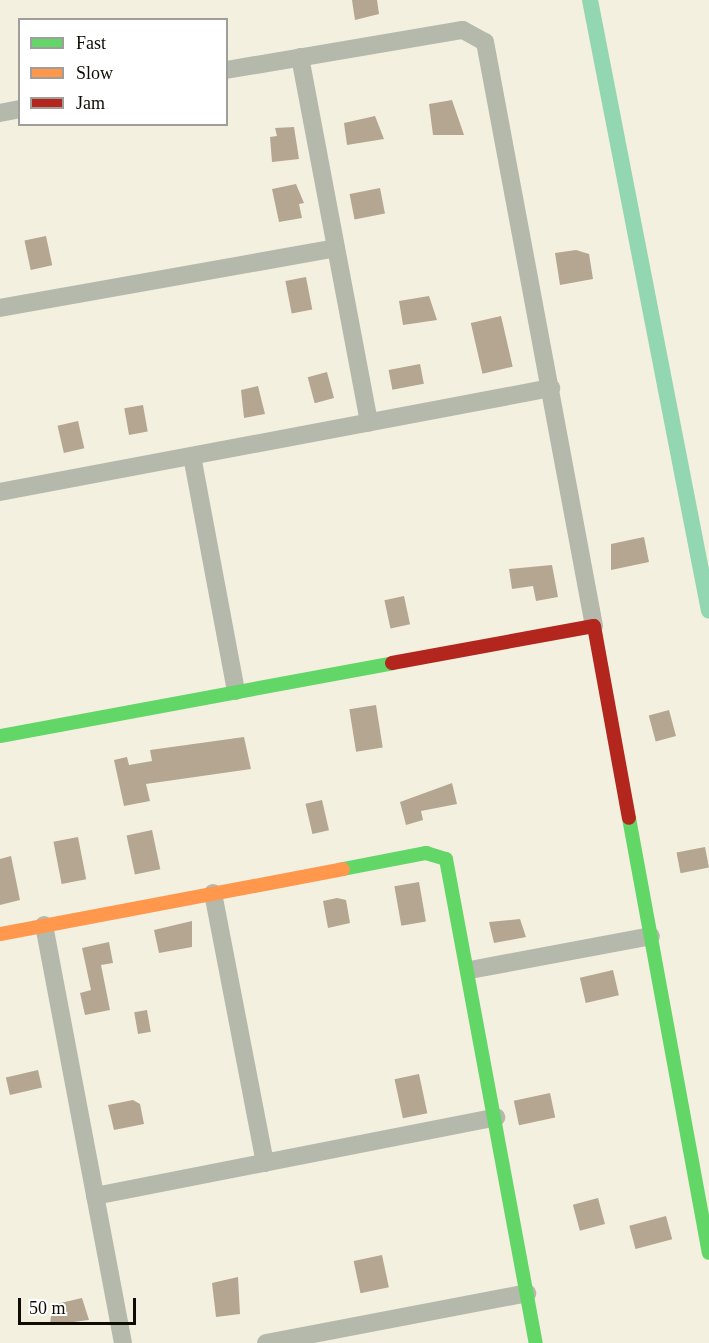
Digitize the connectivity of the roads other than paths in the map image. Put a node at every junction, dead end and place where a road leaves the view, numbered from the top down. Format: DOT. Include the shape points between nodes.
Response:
graph roads {
  1 [pos="300,57"];
  2 [pos="228,70"];
  3 [pos="18,109"];
  4 [pos="0,112"];
  5 [pos="336,248"];
  6 [pos="0,308"];
  7 [pos="551,388"];
  8 [pos="369,423"];
  9 [pos="192,456"];
  10 [pos="0,492"];
  11 [pos="594,626"];
  12 [pos="236,692"];
  13 [pos="0,736"];
  14 [pos="213,893"];
  15 [pos="44,925"];
  16 [pos="0,934"];
  17 [pos="651,936"];
  18 [pos="470,970"];
  19 [pos="496,1117"];
  20 [pos="265,1163"];
  21 [pos="95,1196"];
  22 [pos="709,1252"];
  23 [pos="527,1293"];
  24 [pos="123,1343"];
  25 [pos="266,1343"];
  26 [pos="536,1343"];
  1 -- 2 [label="street"];
  1 -- 5 [label="street"];
  1 -- 7 [label="street" via="463,30 485,42"];
  3 -- 4 [label="street"];
  5 -- 6 [label="street"];
  5 -- 8 [label="street"];
  7 -- 8 [label="street"];
  7 -- 11 [label="street"];
  8 -- 9 [label="street"];
  9 -- 10 [label="street"];
  9 -- 12 [label="street"];
  11 -- 12 [label="street"];
  11 -- 17 [label="street"];
  12 -- 13 [label="street"];
  14 -- 15 [label="street"];
  14 -- 18 [label="street" via="437,853 452,867"];
  14 -- 20 [label="street"];
  15 -- 16 [label="street"];
  15 -- 21 [label="street"];
  17 -- 18 [label="street"];
  17 -- 22 [label="street"];
  18 -- 19 [label="street"];
  19 -- 20 [label="street"];
  19 -- 23 [label="street"];
  20 -- 21 [label="street"];
  21 -- 24 [label="street"];
  23 -- 25 [label="street"];
  23 -- 26 [label="street"];
}
